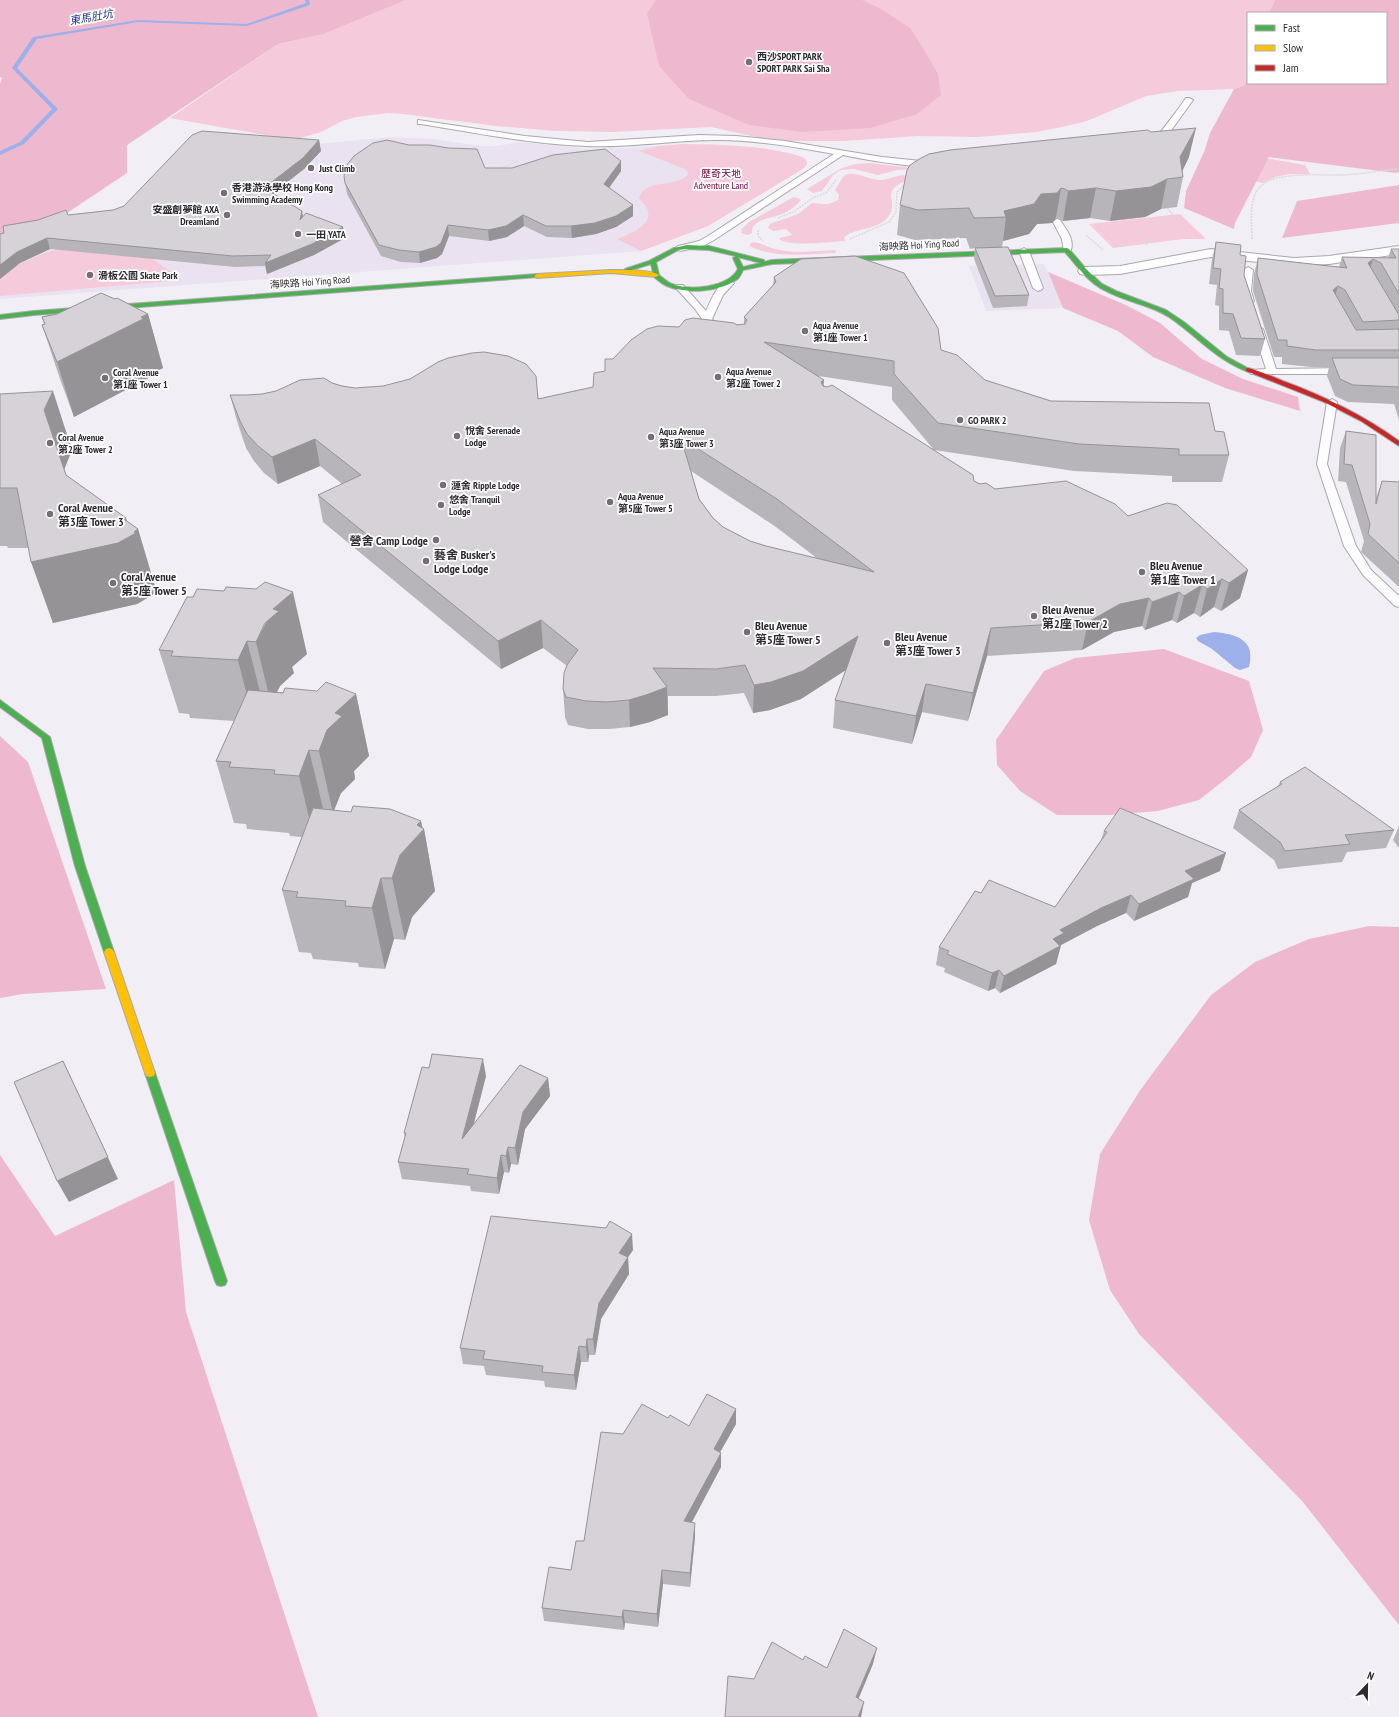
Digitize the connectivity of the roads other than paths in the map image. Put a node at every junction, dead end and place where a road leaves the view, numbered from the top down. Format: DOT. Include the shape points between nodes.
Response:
graph roads {
  1 [pos="1189,100"];
  2 [pos="420,122"];
  3 [pos="1148,148"];
  4 [pos="841,154"];
  5 [pos="941,166"];
  6 [pos="1056,222"];
  7 [pos="711,238"];
  8 [pos="680,248"];
  9 [pos="715,248"];
  10 [pos="1067,250"];
  11 [pos="1399,250"];
  12 [pos="1024,251"];
  13 [pos="733,255"];
  14 [pos="656,260"];
  15 [pos="772,262"];
  16 [pos="1250,264"];
  17 [pos="741,269"];
  18 [pos="621,271"];
  19 [pos="1085,271"];
  20 [pos="656,275"];
  21 [pos="729,283"];
  22 [pos="680,287"];
  23 [pos="1038,288"];
  24 [pos="0,317"];
  25 [pos="708,319"];
  26 [pos="730,341"];
  27 [pos="1359,371"];
  28 [pos="1255,372"];
  29 [pos="1272,372"];
  30 [pos="1332,402"];
  31 [pos="1399,444"];
  32 [pos="1399,603"];
  33 [pos="0,703"];
  34 [pos="221,1281"];
  1 -- 3 [label="lane" via="1157,143"];
  2 -- 4 [label="lane" via="570,143 608,144 736,138"];
  4 -- 5 [label="lane"];
  4 -- 7 [label="lane"];
  6 -- 10 [label="lane" via="1066,236"];
  7 -- 8 [label="lane"];
  7 -- 9 [label="lane" via="710,242"];
  8 -- 9 [label="street, 海映路 Hoi Ying Road"];
  8 -- 14 [label="street, 海映路 Hoi Ying Road" via="669,251"];
  9 -- 13 [label="street, 海映路 Hoi Ying Road"];
  10 -- 12 [label="street, 海映路 Hoi Ying Road"];
  10 -- 19 [label="street"];
  11 -- 16 [label="street" via="1329,260"];
  12 -- 15 [label="street, 海映路 Hoi Ying Road"];
  12 -- 23 [label="lane"];
  13 -- 15 [label="street, 海映路 Hoi Ying Road"];
  13 -- 17 [label="street"];
  14 -- 18 [label="street, 海映路 Hoi Ying Road"];
  14 -- 20 [label="street" via="653,269"];
  15 -- 17 [label="street, 海映路 Hoi Ying Road"];
  16 -- 19 [label="street" via="1211,253 1120,270"];
  16 -- 29 [label="lane" via="1246,291"];
  17 -- 21 [label="street"];
  18 -- 20 [label="street, 海映路 Hoi Ying Road"];
  18 -- 24 [label="street, 海映路 Hoi Ying Road"];
  19 -- 28 [label="street" via="1100,285 1167,313 1221,358"];
  20 -- 22 [label="street, 海映路 Hoi Ying Road" via="663,281"];
  21 -- 22 [label="street, 海映路 Hoi Ying Road" via="706,289"];
  21 -- 25 [label="lane" via="719,294"];
  22 -- 25 [label="lane"];
  25 -- 26 [label="lane" via="713,328"];
  27 -- 29 [label="lane"];
  28 -- 29 [label="lane"];
  28 -- 30 [label="street"];
  30 -- 31 [label="street"];
  30 -- 32 [label="lane" via="1322,464 1350,546 1367,572"];
  33 -- 34 [label="street" via="46,737 80,866"];
}
